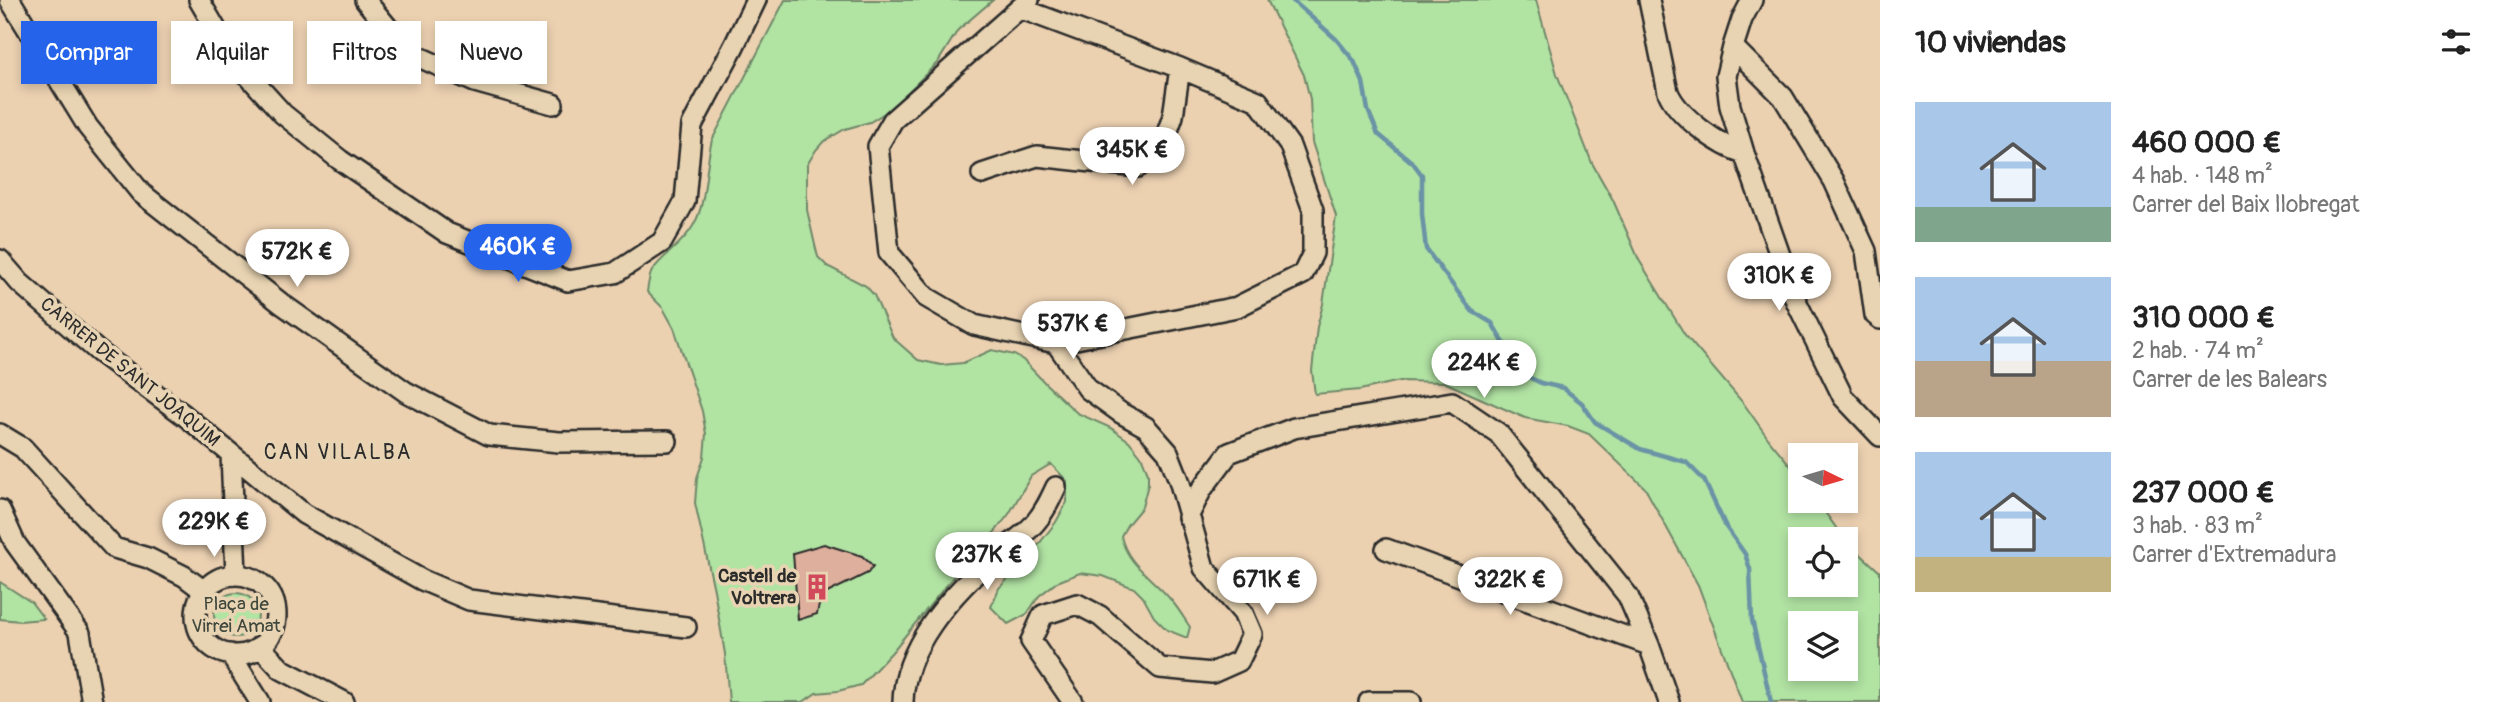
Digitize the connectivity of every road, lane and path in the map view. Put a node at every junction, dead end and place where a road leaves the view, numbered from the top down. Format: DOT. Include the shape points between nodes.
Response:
graph roads {
  1 [pos="10,0"];
  2 [pos="199,0"];
  3 [pos="365,0"];
  4 [pos="756,0"];
  5 [pos="1649,0"];
  6 [pos="1752,0"];
  7 [pos="1026,4"];
  8 [pos="1733,47"];
  9 [pos="1180,68"];
  10 [pos="553,104"];
  11 [pos="1744,153"];
  12 [pos="982,174"];
  13 [pos="0,260"];
  14 [pos="1880,319"];
  15 [pos="1056,344"];
  16 [pos="0,433"];
  17 [pos="1880,436"];
  18 [pos="667,441"];
  19 [pos="231,454"];
  20 [pos="1056,487"];
  21 [pos="0,510"];
  22 [pos="1188,517"];
  23 [pos="1385,549"];
  24 [pos="236,575"];
  25 [pos="204,592"];
  26 [pos="686,627"];
  27 [pos="1649,645"];
  28 [pos="260,646"];
  29 [pos="230,654"];
  30 [pos="92,702"];
  31 [pos="260,702"];
  32 [pos="344,702"];
  33 [pos="903,702"];
  34 [pos="1073,702"];
  35 [pos="1370,702"];
  36 [pos="1411,702"];
  37 [pos="1669,702"];
  1 -- 18 [label="street" via="88,127 141,192 282,304 406,392 489,435 559,442"];
  2 -- 4 [label="street" via="234,60 283,114 340,160 447,233 568,281 615,273 662,242 685,201 692,125"];
  3 -- 10 [label="street" via="408,52 475,82"];
  5 -- 11 [label="street" via="1673,104 1732,149"];
  6 -- 8 [label="street"];
  7 -- 9 [label="street"];
  7 -- 15 [label="street" via="893,120 878,146 889,253 926,297 974,325"];
  8 -- 11 [label="street" via="1727,92"];
  8 -- 14 [label="street" via="1783,97 1834,181 1866,251 1875,316"];
  9 -- 12 [label="street" via="1173,116 1162,148 1138,167 1037,156"];
  9 -- 15 [label="street" via="1258,101 1290,146 1313,209 1313,253 1303,274 1237,307"];
  11 -- 17 [label="street" via="1796,301 1843,397"];
  13 -- 19 [label="street, CARRER DE SANT JOAQUIM" via="99,352"];
  15 -- 22 [label="street" via="1088,390 1146,427 1168,452"];
  16 -- 25 [label="street" via="23,448 114,548 148,558"];
  19 -- 24 [label="street, CARRER DE SANT JOAQUIM"];
  19 -- 26 [label="street, CARRER DE SANT JOAQUIM" via="304,514 422,580 469,600"];
  20 -- 33 [label="street" via="1033,526 990,560 935,619 909,669"];
  21 -- 30 [label="street" via="15,543 80,633"];
  22 -- 27 [label="street" via="1229,453 1294,428 1452,402 1498,433 1628,596"];
  22 -- 34 [label="street" via="1203,568 1244,613 1252,634 1239,660 1212,673 1160,668 1100,617 1077,604 1043,615 1031,641"];
  23 -- 27 [label="street"];
  24 -- 25 [label="street" via="223,577"];
  24 -- 28 [label="street" via="259,582 274,601 274,626"];
  25 -- 29 [label="street" via="198,604 200,630 207,642"];
  27 -- 37 [label="street"];
  28 -- 29 [label="street"];
  28 -- 32 [label="street" via="281,669"];
  29 -- 31 [label="street"];
  35 -- 36 [label="street"];
}
